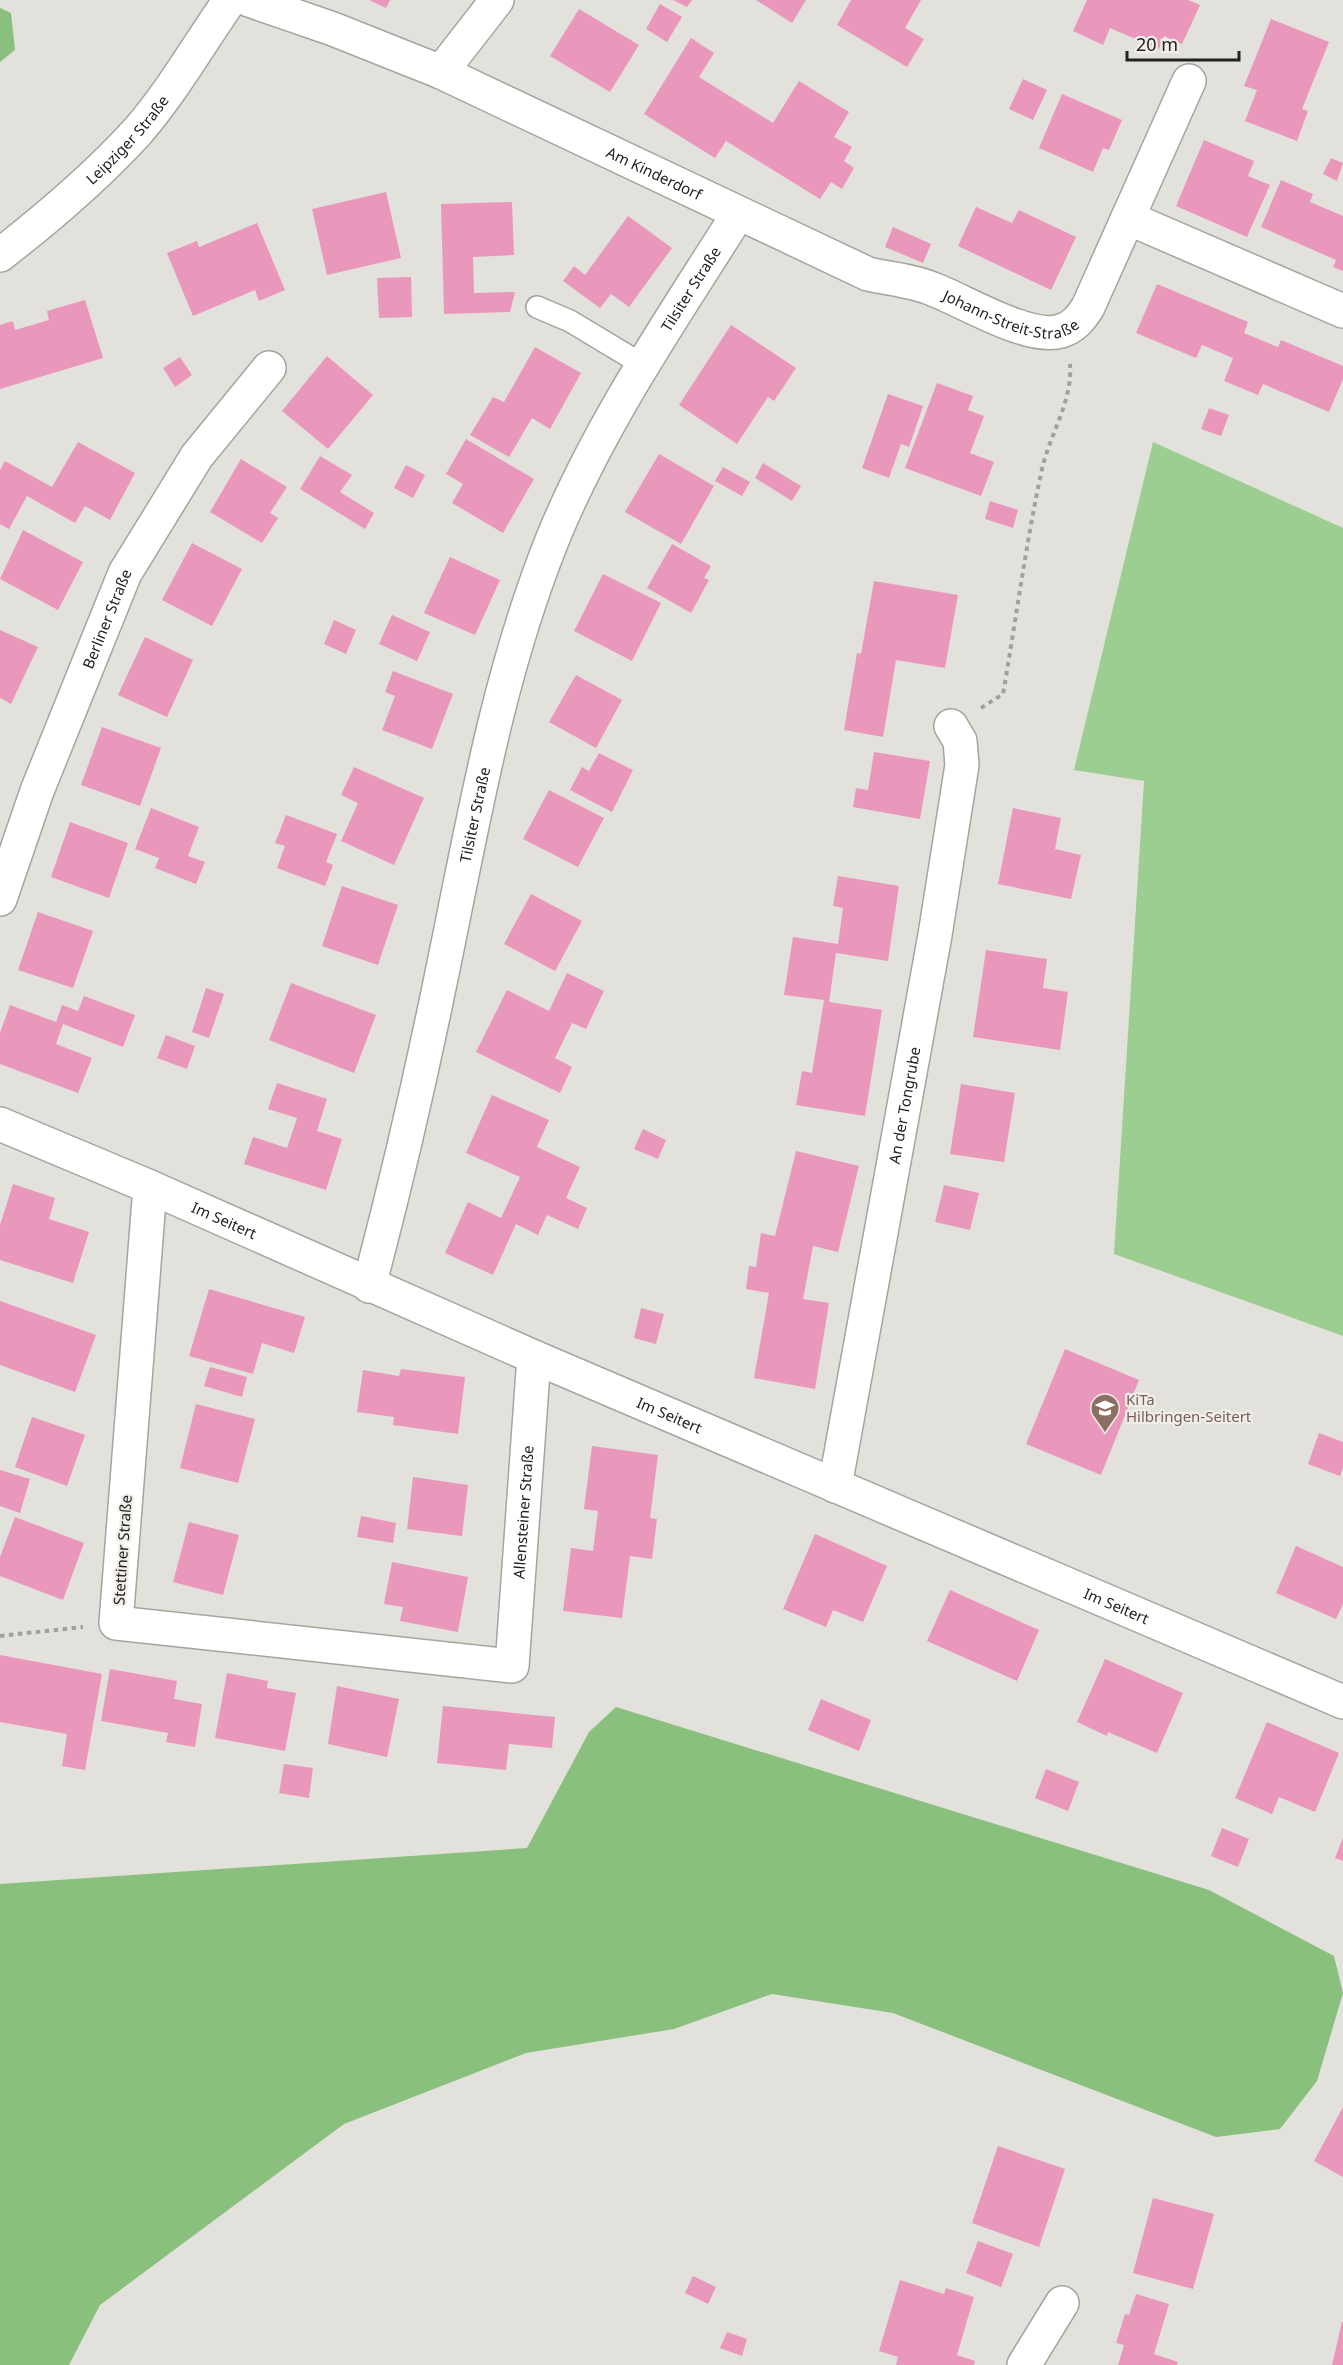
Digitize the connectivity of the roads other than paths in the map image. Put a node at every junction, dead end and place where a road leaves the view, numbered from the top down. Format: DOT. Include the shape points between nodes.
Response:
graph roads {
  1 [pos="230,0"];
  2 [pos="249,0"];
  3 [pos="497,0"];
  4 [pos="441,72"];
  5 [pos="1189,81"];
  6 [pos="738,214"];
  7 [pos="1128,218"];
  8 [pos="0,255"];
  9 [pos="868,274"];
  10 [pos="537,307"];
  11 [pos="1343,311"];
  12 [pos="643,365"];
  13 [pos="269,368"];
  14 [pos="951,726"];
  15 [pos="0,898"];
  16 [pos="0,1125"];
  17 [pos="150,1187"];
  18 [pos="369,1286"];
  19 [pos="534,1357"];
  20 [pos="835,1486"];
  21 [pos="512,1665"];
  22 [pos="1343,1702"];
  23 [pos="1062,2303"];
  24 [pos="1023,2365"];
  1 -- 8 [label="street, Leipziger Straße" via="137,132 70,201"];
  2 -- 4 [label="street, Am Kinderdorf"];
  3 -- 4 [label="street"];
  4 -- 6 [label="street, Am Kinderdorf"];
  5 -- 7 [label="street, Johann-Streit-Straße"];
  6 -- 9 [label="street, Am Kinderdorf"];
  6 -- 12 [label="street, Tilsiter Straße"];
  7 -- 9 [label="street, Johann-Streit-Straße" via="1079,322 1060,331 1041,332 1019,326 933,288"];
  7 -- 11 [label="street"];
  10 -- 12 [label="lane" via="570,321"];
  12 -- 18 [label="street, Tilsiter Straße" via="593,451 553,538 510,661 404,1153"];
  13 -- 15 [label="street, Berliner Straße" via="196,456 125,573 37,791"];
  14 -- 20 [label="street, An der Tongrube" via="960,741 962,765"];
  16 -- 17 [label="street, Im Seitert"];
  17 -- 18 [label="street, Im Seitert"];
  17 -- 21 [label="street, Stettiner Straße" via="117,1623"];
  18 -- 19 [label="street, Im Seitert"];
  19 -- 20 [label="street, Im Seitert"];
  19 -- 21 [label="street, Allensteiner Straße"];
  20 -- 22 [label="street, Im Seitert"];
  23 -- 24 [label="street"];
}
